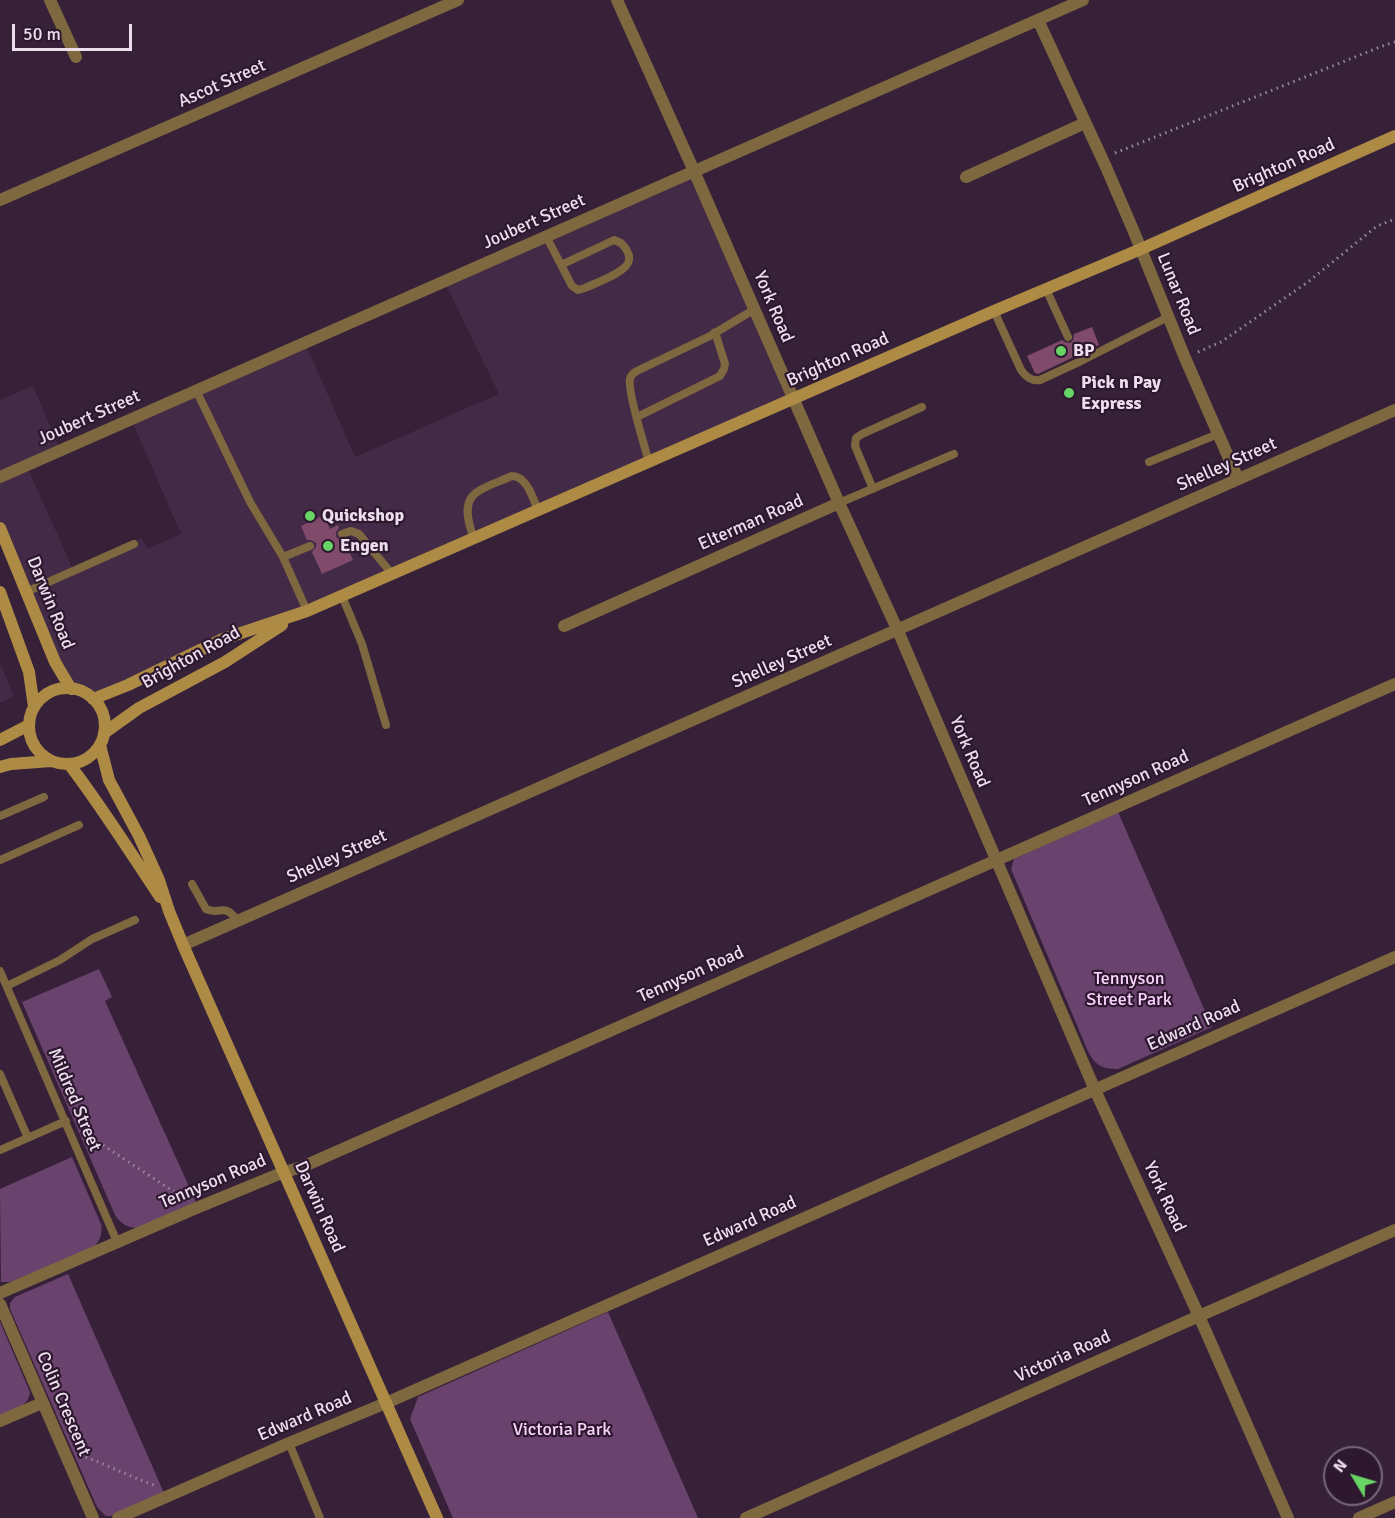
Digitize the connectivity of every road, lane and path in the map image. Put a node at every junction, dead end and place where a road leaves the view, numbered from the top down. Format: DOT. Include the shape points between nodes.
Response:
graph roads {
  1 [pos="50,0"];
  2 [pos="458,0"];
  3 [pos="617,0"];
  4 [pos="1083,0"];
  5 [pos="1038,20"];
  6 [pos="1395,42"];
  7 [pos="76,57"];
  8 [pos="1085,123"];
  9 [pos="1395,136"];
  10 [pos="1102,159"];
  11 [pos="694,171"];
  12 [pos="966,177"];
  13 [pos="0,200"];
  14 [pos="1395,219"];
  15 [pos="546,236"];
  16 [pos="1141,249"];
  17 [pos="561,265"];
  18 [pos="1046,289"];
  19 [pos="755,309"];
  20 [pos="994,311"];
  21 [pos="1168,317"];
  22 [pos="716,332"];
  23 [pos="1068,337"];
  24 [pos="1185,358"];
  25 [pos="196,390"];
  26 [pos="794,399"];
  27 [pos="922,406"];
  28 [pos="1395,410"];
  29 [pos="637,417"];
  30 [pos="1218,434"];
  31 [pos="954,454"];
  32 [pos="649,462"];
  33 [pos="1149,462"];
  34 [pos="0,477"];
  35 [pos="1238,479"];
  36 [pos="873,489"];
  37 [pos="838,503"];
  38 [pos="538,510"];
  39 [pos="0,528"];
  40 [pos="342,534"];
  41 [pos="474,538"];
  42 [pos="134,544"];
  43 [pos="310,546"];
  44 [pos="283,557"];
  45 [pos="392,574"];
  46 [pos="0,592"];
  47 [pos="26,592"];
  48 [pos="342,596"];
  49 [pos="302,614"];
  50 [pos="564,626"];
  51 [pos="898,630"];
  52 [pos="1395,684"];
  53 [pos="71,689"];
  54 [pos="93,699"];
  55 [pos="34,707"];
  56 [pos="29,725"];
  57 [pos="386,725"];
  58 [pos="102,739"];
  59 [pos="0,740"];
  60 [pos="51,761"];
  61 [pos="69,764"];
  62 [pos="0,767"];
  63 [pos="44,797"];
  64 [pos="0,816"];
  65 [pos="79,825"];
  66 [pos="0,860"];
  67 [pos="996,861"];
  68 [pos="192,884"];
  69 [pos="169,911"];
  70 [pos="135,920"];
  71 [pos="238,921"];
  72 [pos="183,945"];
  73 [pos="1395,957"];
  74 [pos="0,971"];
  75 [pos="7,986"];
  76 [pos="0,1074"];
  77 [pos="1095,1090"];
  78 [pos="66,1120"];
  79 [pos="28,1138"];
  80 [pos="0,1150"];
  81 [pos="284,1172"];
  82 [pos="194,1209"];
  83 [pos="1395,1230"];
  84 [pos="117,1242"];
  85 [pos="0,1293"];
  86 [pos="0,1304"];
  87 [pos="1198,1316"];
  88 [pos="42,1403"];
  89 [pos="386,1403"];
  90 [pos="0,1421"];
  91 [pos="289,1443"];
  92 [pos="63,1450"];
  93 [pos="171,1494"];
  94 [pos="1395,1502"];
  95 [pos="93,1518"];
  96 [pos="118,1518"];
  97 [pos="320,1518"];
  98 [pos="437,1518"];
  99 [pos="746,1518"];
  100 [pos="1288,1518"];
  101 [pos="1359,1518"];
  1 -- 7 [label="street"];
  2 -- 13 [label="street, Ascot Street"];
  3 -- 11 [label="street, York Road"];
  4 -- 5 [label="street, Joubert Street"];
  5 -- 8 [label="street, Lunar Road"];
  5 -- 11 [label="street, Joubert Street"];
  6 -- 10 [label="path"];
  8 -- 10 [label="street, Lunar Road"];
  8 -- 12 [label="street"];
  9 -- 16 [label="main road, Brighton Road"];
  10 -- 16 [label="street, Lunar Road"];
  11 -- 15 [label="street, Joubert Street"];
  11 -- 19 [label="street, York Road"];
  14 -- 24 [label="path" via="1377,226 1308,282 1221,342"];
  15 -- 17 [label="lane"];
  15 -- 25 [label="street, Joubert Street"];
  16 -- 18 [label="main road, Brighton Road"];
  16 -- 21 [label="street, Lunar Road"];
  17 -- 17 [label="lane" via="572,286 580,290 623,270 629,256 623,245 614,240"];
  18 -- 20 [label="main road, Brighton Road"];
  18 -- 23 [label="lane"];
  19 -- 22 [label="lane"];
  19 -- 26 [label="street, York Road"];
  20 -- 21 [label="lane" via="1021,370 1035,380"];
  20 -- 26 [label="main road, Brighton Road"];
  21 -- 24 [label="street, Lunar Road"];
  22 -- 29 [label="lane" via="632,375 630,393"];
  22 -- 29 [label="lane" via="724,364 720,376"];
  24 -- 30 [label="street, Lunar Road"];
  25 -- 34 [label="street, Joubert Street"];
  25 -- 44 [label="lane" via="250,502"];
  26 -- 32 [label="main road, Brighton Road"];
  26 -- 37 [label="street, York Road"];
  27 -- 36 [label="lane" via="856,438 855,446"];
  28 -- 35 [label="street, Shelley Street"];
  29 -- 32 [label="lane"];
  30 -- 33 [label="lane"];
  30 -- 35 [label="street, Lunar Road"];
  31 -- 36 [label="lane, Elterman Road"];
  32 -- 38 [label="main road, Brighton Road"];
  35 -- 51 [label="street, Shelley Street"];
  36 -- 37 [label="lane, Elterman Road"];
  37 -- 50 [label="street, Elterman Road"];
  37 -- 51 [label="street, York Road"];
  38 -- 41 [label="main road, Brighton Road"];
  38 -- 41 [label="lane" via="523,480 512,476 476,492 470,499 468,523"];
  39 -- 47 [label="main road, Darwin Road"];
  40 -- 45 [label="lane" via="359,534"];
  41 -- 45 [label="main road, Brighton Road"];
  42 -- 47 [label="lane"];
  43 -- 44 [label="lane"];
  44 -- 49 [label="lane"];
  45 -- 48 [label="main road, Brighton Road"];
  46 -- 55 [label="main road" via="29,672"];
  47 -- 53 [label="main road, Darwin Road" via="55,662"];
  48 -- 49 [label="main road, Brighton Road"];
  48 -- 57 [label="lane" via="362,644"];
  49 -- 54 [label="main road, Brighton Road" via="223,639"];
  49 -- 58 [label="main road, Brighton Road" via="225,662 139,708"];
  51 -- 67 [label="street, York Road"];
  51 -- 71 [label="street, Shelley Street"];
  52 -- 67 [label="street, Tennyson Road"];
  53 -- 54 [label="main road"];
  53 -- 55 [label="main road" via="50,692"];
  54 -- 58 [label="main road" via="104,721"];
  55 -- 56 [label="main road"];
  56 -- 59 [label="main road"];
  56 -- 60 [label="main road" via="34,746"];
  58 -- 61 [label="main road" via="92,755"];
  58 -- 69 [label="main road, Darwin Road" via="109,780 139,836"];
  60 -- 61 [label="main road"];
  60 -- 62 [label="main road"];
  61 -- 69 [label="main road, Darwin Road"];
  63 -- 64 [label="lane"];
  65 -- 66 [label="lane"];
  67 -- 77 [label="street, York Road"];
  67 -- 81 [label="street, Tennyson Road"];
  68 -- 71 [label="lane" via="206,909 226,909"];
  69 -- 72 [label="main road, Darwin Road"];
  70 -- 75 [label="lane"];
  71 -- 72 [label="street, Shelley Street"];
  72 -- 81 [label="main road, Darwin Road"];
  73 -- 77 [label="street, Edward Road"];
  74 -- 75 [label="lane, Mildred Street"];
  75 -- 78 [label="lane, Mildred Street"];
  76 -- 79 [label="lane"];
  77 -- 87 [label="street, York Road"];
  77 -- 89 [label="street, Edward Road"];
  78 -- 79 [label="lane"];
  78 -- 82 [label="path"];
  78 -- 84 [label="lane, Mildred Street"];
  79 -- 80 [label="lane"];
  81 -- 82 [label="street, Tennyson Road"];
  81 -- 89 [label="main road, Darwin Road"];
  82 -- 84 [label="street, Tennyson Road"];
  83 -- 87 [label="street, Victoria Road"];
  84 -- 85 [label="street, Tennyson Road"];
  86 -- 88 [label="street, Colin Crescent"];
  87 -- 99 [label="street, Victoria Road"];
  87 -- 100 [label="street, York Road"];
  88 -- 90 [label="street"];
  88 -- 92 [label="street, Colin Crescent"];
  89 -- 91 [label="street, Edward Road"];
  89 -- 98 [label="main road, Darwin Road"];
  91 -- 93 [label="street, Edward Road"];
  91 -- 97 [label="lane"];
  92 -- 93 [label="path"];
  92 -- 95 [label="street, Colin Crescent"];
  93 -- 96 [label="street, Edward Road"];
  94 -- 101 [label="street"];
}
